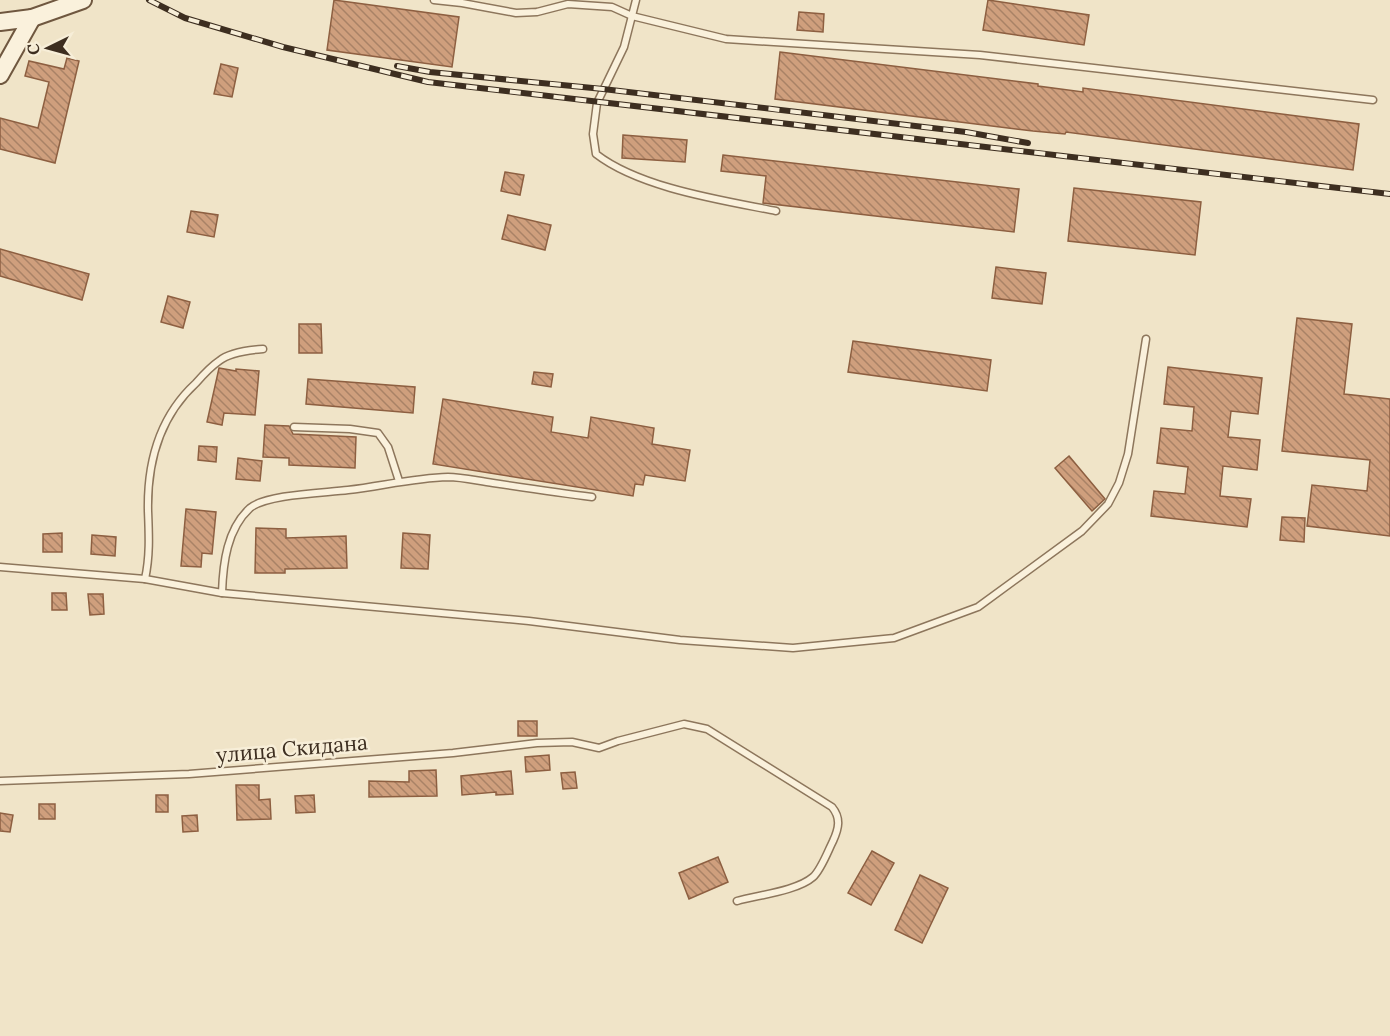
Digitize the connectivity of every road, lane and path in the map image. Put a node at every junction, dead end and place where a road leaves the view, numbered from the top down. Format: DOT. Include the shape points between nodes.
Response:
graph roads {
  1 [pos="83,0"];
  2 [pos="434,0"];
  3 [pos="636,0"];
  4 [pos="633,16"];
  5 [pos="32,18"];
  6 [pos="0,22"];
  7 [pos="0,75"];
  8 [pos="1373,100"];
  9 [pos="776,211"];
  10 [pos="1146,339"];
  11 [pos="262,348"];
  12 [pos="294,427"];
  13 [pos="399,481"];
  14 [pos="592,497"];
  15 [pos="0,567"];
  16 [pos="145,579"];
  17 [pos="222,592"];
  18 [pos="0,782"];
  19 [pos="737,901"];
  1 -- 5 [label="street"];
  2 -- 4 [label="lane" via="516,13 568,4 612,8"];
  3 -- 4 [label="lane"];
  4 -- 8 [label="lane" via="726,39 980,55"];
  4 -- 9 [label="lane" via="624,46 597,103 593,134 596,154 613,167 686,193"];
  5 -- 6 [label="street"];
  5 -- 7 [label="street"];
  10 -- 17 [label="lane" via="1128,454 1108,504 1082,531 978,607 894,638 793,648 680,640 529,621"];
  11 -- 16 [label="lane" via="220,359 184,394 163,425 154,449"];
  12 -- 13 [label="lane" via="378,433 388,447"];
  13 -- 14 [label="lane" via="450,477"];
  13 -- 17 [label="lane" via="258,503 238,523 229,543"];
  15 -- 16 [label="lane"];
  16 -- 17 [label="lane"];
  18 -- 19 [label="lane, улица Скидана" via="189,774 537,743 572,742 599,748 684,724 707,729 832,807 837,814 839,823 834,839 814,876 801,884"];
}
